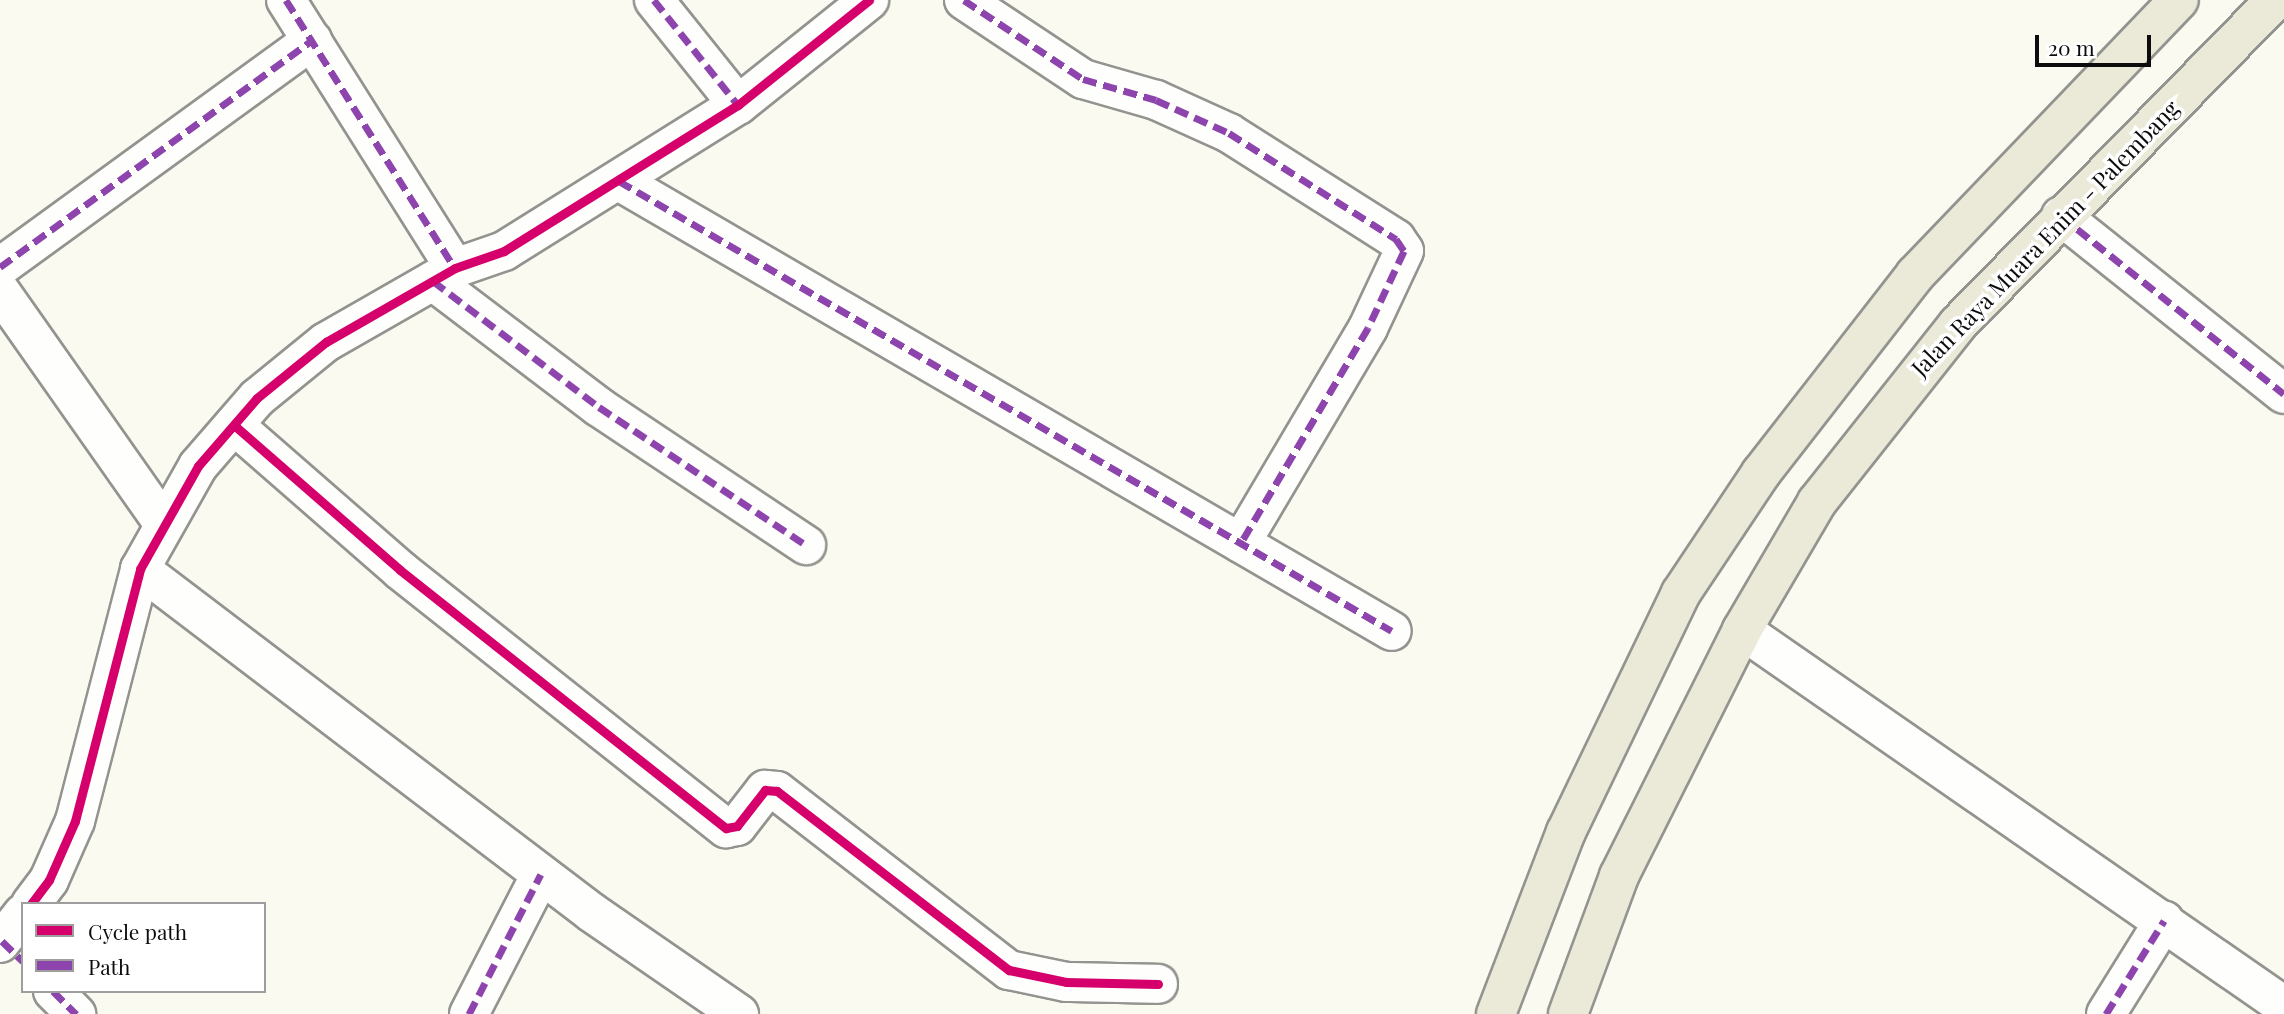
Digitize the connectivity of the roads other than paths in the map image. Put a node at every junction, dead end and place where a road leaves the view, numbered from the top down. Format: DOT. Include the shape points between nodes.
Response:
graph roads {
  1 [pos="286,0"];
  2 [pos="654,0"];
  3 [pos="869,0"];
  4 [pos="964,0"];
  5 [pos="2179,0"];
  6 [pos="2275,0"];
  7 [pos="312,40"];
  8 [pos="738,105"];
  9 [pos="619,181"];
  10 [pos="2061,216"];
  11 [pos="0,267"];
  12 [pos="444,274"];
  13 [pos="0,291"];
  14 [pos="2284,394"];
  15 [pos="234,425"];
  16 [pos="163,523"];
  17 [pos="1241,543"];
  18 [pos="806,545"];
  19 [pos="141,569"];
  20 [pos="1742,630"];
  21 [pos="1392,631"];
  22 [pos="541,874"];
  23 [pos="32,902"];
  24 [pos="2164,921"];
  25 [pos="1158,984"];
  26 [pos="55,993"];
  27 [pos="2284,1006"];
  28 [pos="76,1014"];
  29 [pos="469,1014"];
  30 [pos="739,1014"];
  31 [pos="1496,1014"];
  32 [pos="1568,1014"];
  33 [pos="2106,1014"];
  1 -- 7 [label="street"];
  2 -- 8 [label="street"];
  3 -- 8 [label="street"];
  4 -- 17 [label="street" via="1083,79 1156,100 1229,133 1396,239 1404,251 1368,328"];
  5 -- 31 [label="main road" via="1914,275 1754,484 1681,593 1566,832"];
  6 -- 10 [label="main road, Jalan Raya Muara Enim - Palembang"];
  7 -- 11 [label="street"];
  7 -- 12 [label="street"];
  8 -- 9 [label="street"];
  9 -- 12 [label="street" via="504,250"];
  9 -- 17 [label="street"];
  10 -- 14 [label="street"];
  10 -- 20 [label="main road, Jalan Raya Muara Enim - Palembang" via="1902,389 1818,502"];
  12 -- 15 [label="street" via="326,342"];
  12 -- 18 [label="street" via="599,407"];
  13 -- 16 [label="street"];
  15 -- 16 [label="street" via="198,466"];
  15 -- 25 [label="street" via="400,570 726,828 737,826 765,790 777,791 1009,970 1066,982"];
  16 -- 19 [label="street"];
  17 -- 21 [label="street"];
  19 -- 22 [label="street"];
  19 -- 23 [label="street" via="75,821 49,880"];
  20 -- 24 [label="street"];
  20 -- 32 [label="main road, Jalan Raya Muara Enim - Palembang" via="1619,876"];
  22 -- 29 [label="street"];
  22 -- 30 [label="street"];
  24 -- 27 [label="street"];
  24 -- 33 [label="street"];
  26 -- 28 [label="street"];
}
